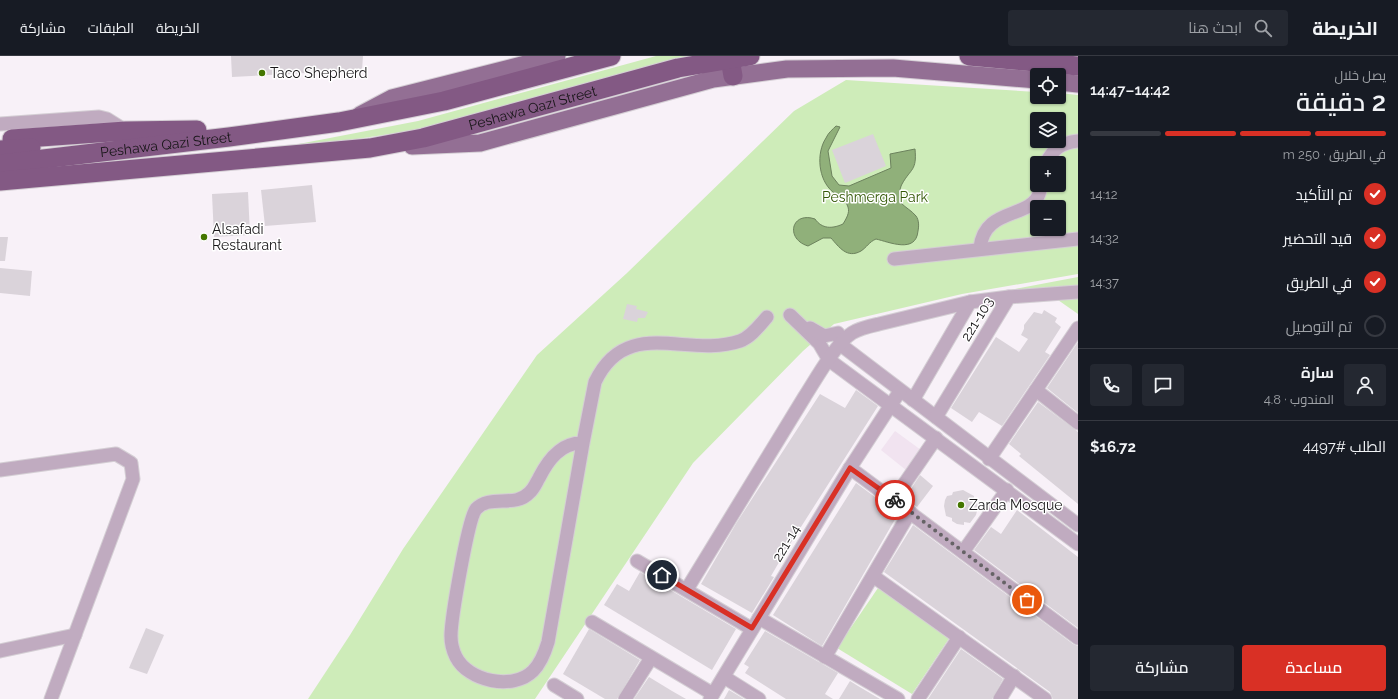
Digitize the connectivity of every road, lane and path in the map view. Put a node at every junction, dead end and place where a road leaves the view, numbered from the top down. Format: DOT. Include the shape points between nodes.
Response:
graph roads {
  1 [pos="611,56"];
  2 [pos="750,56"];
  3 [pos="969,56"];
  4 [pos="557,61"];
  5 [pos="1078,66"];
  6 [pos="732,67"];
  7 [pos="1030,79"];
  8 [pos="1066,83"];
  9 [pos="1078,84"];
  10 [pos="335,122"];
  11 [pos="0,124"];
  12 [pos="231,130"];
  13 [pos="126,131"];
  14 [pos="0,140"];
  15 [pos="1078,141"];
  16 [pos="0,150"];
  17 [pos="313,153"];
  18 [pos="1050,156"];
  19 [pos="0,164"];
  20 [pos="0,181"];
  21 [pos="1040,192"];
  22 [pos="0,194"];
  23 [pos="1078,239"];
  24 [pos="980,248"];
  25 [pos="894,258"];
  26 [pos="1078,292"];
  27 [pos="1009,297"];
  28 [pos="970,302"];
  29 [pos="767,317"];
  30 [pos="1077,333"];
  31 [pos="841,345"];
  32 [pos="829,360"];
  33 [pos="1036,390"];
  34 [pos="900,391"];
  35 [pos="913,400"];
  36 [pos="890,404"];
  37 [pos="936,417"];
  38 [pos="1078,423"];
  39 [pos="936,438"];
  40 [pos="583,443"];
  41 [pos="989,459"];
  42 [pos="850,468"];
  43 [pos="0,470"];
  44 [pos="1007,490"];
  45 [pos="894,499"];
  46 [pos="910,512"];
  47 [pos="1078,525"];
  48 [pos="1078,544"];
  49 [pos="963,552"];
  50 [pos="637,561"];
  51 [pos="873,576"];
  52 [pos="687,589"];
  53 [pos="592,622"];
  54 [pos="756,623"];
  55 [pos="75,635"];
  56 [pos="960,637"];
  57 [pos="1078,638"];
  58 [pos="0,652"];
  59 [pos="825,657"];
  60 [pos="651,658"];
  61 [pos="1014,676"];
  62 [pos="724,677"];
  63 [pos="554,685"];
  64 [pos="712,697"];
  65 [pos="51,699"];
  66 [pos="578,699"];
  67 [pos="625,699"];
  68 [pos="759,699"];
  69 [pos="898,699"];
  70 [pos="918,699"];
  71 [pos="1000,699"];
  72 [pos="1045,699"];
  1 -- 4 [label="highway, Peshawa Qazi Street"];
  2 -- 6 [label="highway, Peshawa Qazi Street"];
  3 -- 5 [label="highway"];
  4 -- 10 [label="highway, Peshawa Qazi Street" via="444,102"];
  6 -- 7 [label="main road" via="892,68"];
  6 -- 17 [label="highway, Peshawa Qazi Street" via="678,68 423,138 370,148"];
  8 -- 9 [label="main road"];
  10 -- 12 [label="highway, Peshawa Qazi Street"];
  10 -- 19 [label="highway, Peshawa Qazi Street"];
  11 -- 13 [label="street" via="99,117"];
  12 -- 13 [label="highway"];
  12 -- 16 [label="highway, Peshawa Qazi Street"];
  13 -- 14 [label="highway"];
  15 -- 18 [label="street" via="1068,142 1052,151"];
  17 -- 20 [label="highway, Peshawa Qazi Street"];
  17 -- 22 [label="highway, Peshawa Qazi Street" via="221,169"];
  21 -- 24 [label="street" via="1031,206 1009,213 993,222 981,238"];
  23 -- 24 [label="street"];
  24 -- 25 [label="street"];
  26 -- 27 [label="street, 221-103"];
  27 -- 28 [label="street"];
  27 -- 37 [label="street, 221-103"];
  28 -- 31 [label="street" via="864,328 849,336"];
  28 -- 35 [label="street"];
  29 -- 40 [label="street" via="748,337 740,341 718,346 638,344 620,352 599,373 595,382"];
  30 -- 33 [label="street"];
  31 -- 32 [label="street"];
  31 -- 32 [label="street" via="838,333 824,336 792,313 819,343"];
  31 -- 34 [label="street"];
  32 -- 36 [label="street"];
  32 -- 52 [label="street"];
  33 -- 38 [label="street"];
  33 -- 41 [label="street"];
  34 -- 35 [label="street"];
  34 -- 36 [label="street, 221-14"];
  35 -- 37 [label="street"];
  36 -- 39 [label="street"];
  36 -- 42 [label="street, 221-14"];
  37 -- 41 [label="street"];
  39 -- 44 [label="street"];
  39 -- 45 [label="street"];
  40 -- 40 [label="street" via="573,442 560,449 547,463 532,491 524,498 509,502 487,502 475,510 467,535 451,637 457,658 470,671 484,679 498,683 517,681 532,672 542,658 548,642"];
  41 -- 47 [label="street"];
  42 -- 45 [label="street"];
  42 -- 54 [label="street, 221-14"];
  43 -- 55 [label="street" via="116,454 131,463 133,478"];
  44 -- 48 [label="street"];
  44 -- 49 [label="street"];
  45 -- 46 [label="street"];
  46 -- 49 [label="street"];
  46 -- 51 [label="street"];
  49 -- 57 [label="street"];
  50 -- 52 [label="street"];
  51 -- 56 [label="street"];
  51 -- 59 [label="street"];
  52 -- 54 [label="street"];
  53 -- 60 [label="street"];
  54 -- 59 [label="street"];
  54 -- 62 [label="street, 221-14"];
  55 -- 58 [label="street"];
  55 -- 65 [label="street"];
  56 -- 61 [label="street"];
  56 -- 70 [label="street"];
  59 -- 69 [label="street"];
  60 -- 64 [label="street"];
  60 -- 67 [label="street"];
  61 -- 71 [label="street"];
  61 -- 72 [label="street"];
  62 -- 64 [label="street, 221-14"];
  62 -- 68 [label="street"];
  63 -- 66 [label="street"];
}
